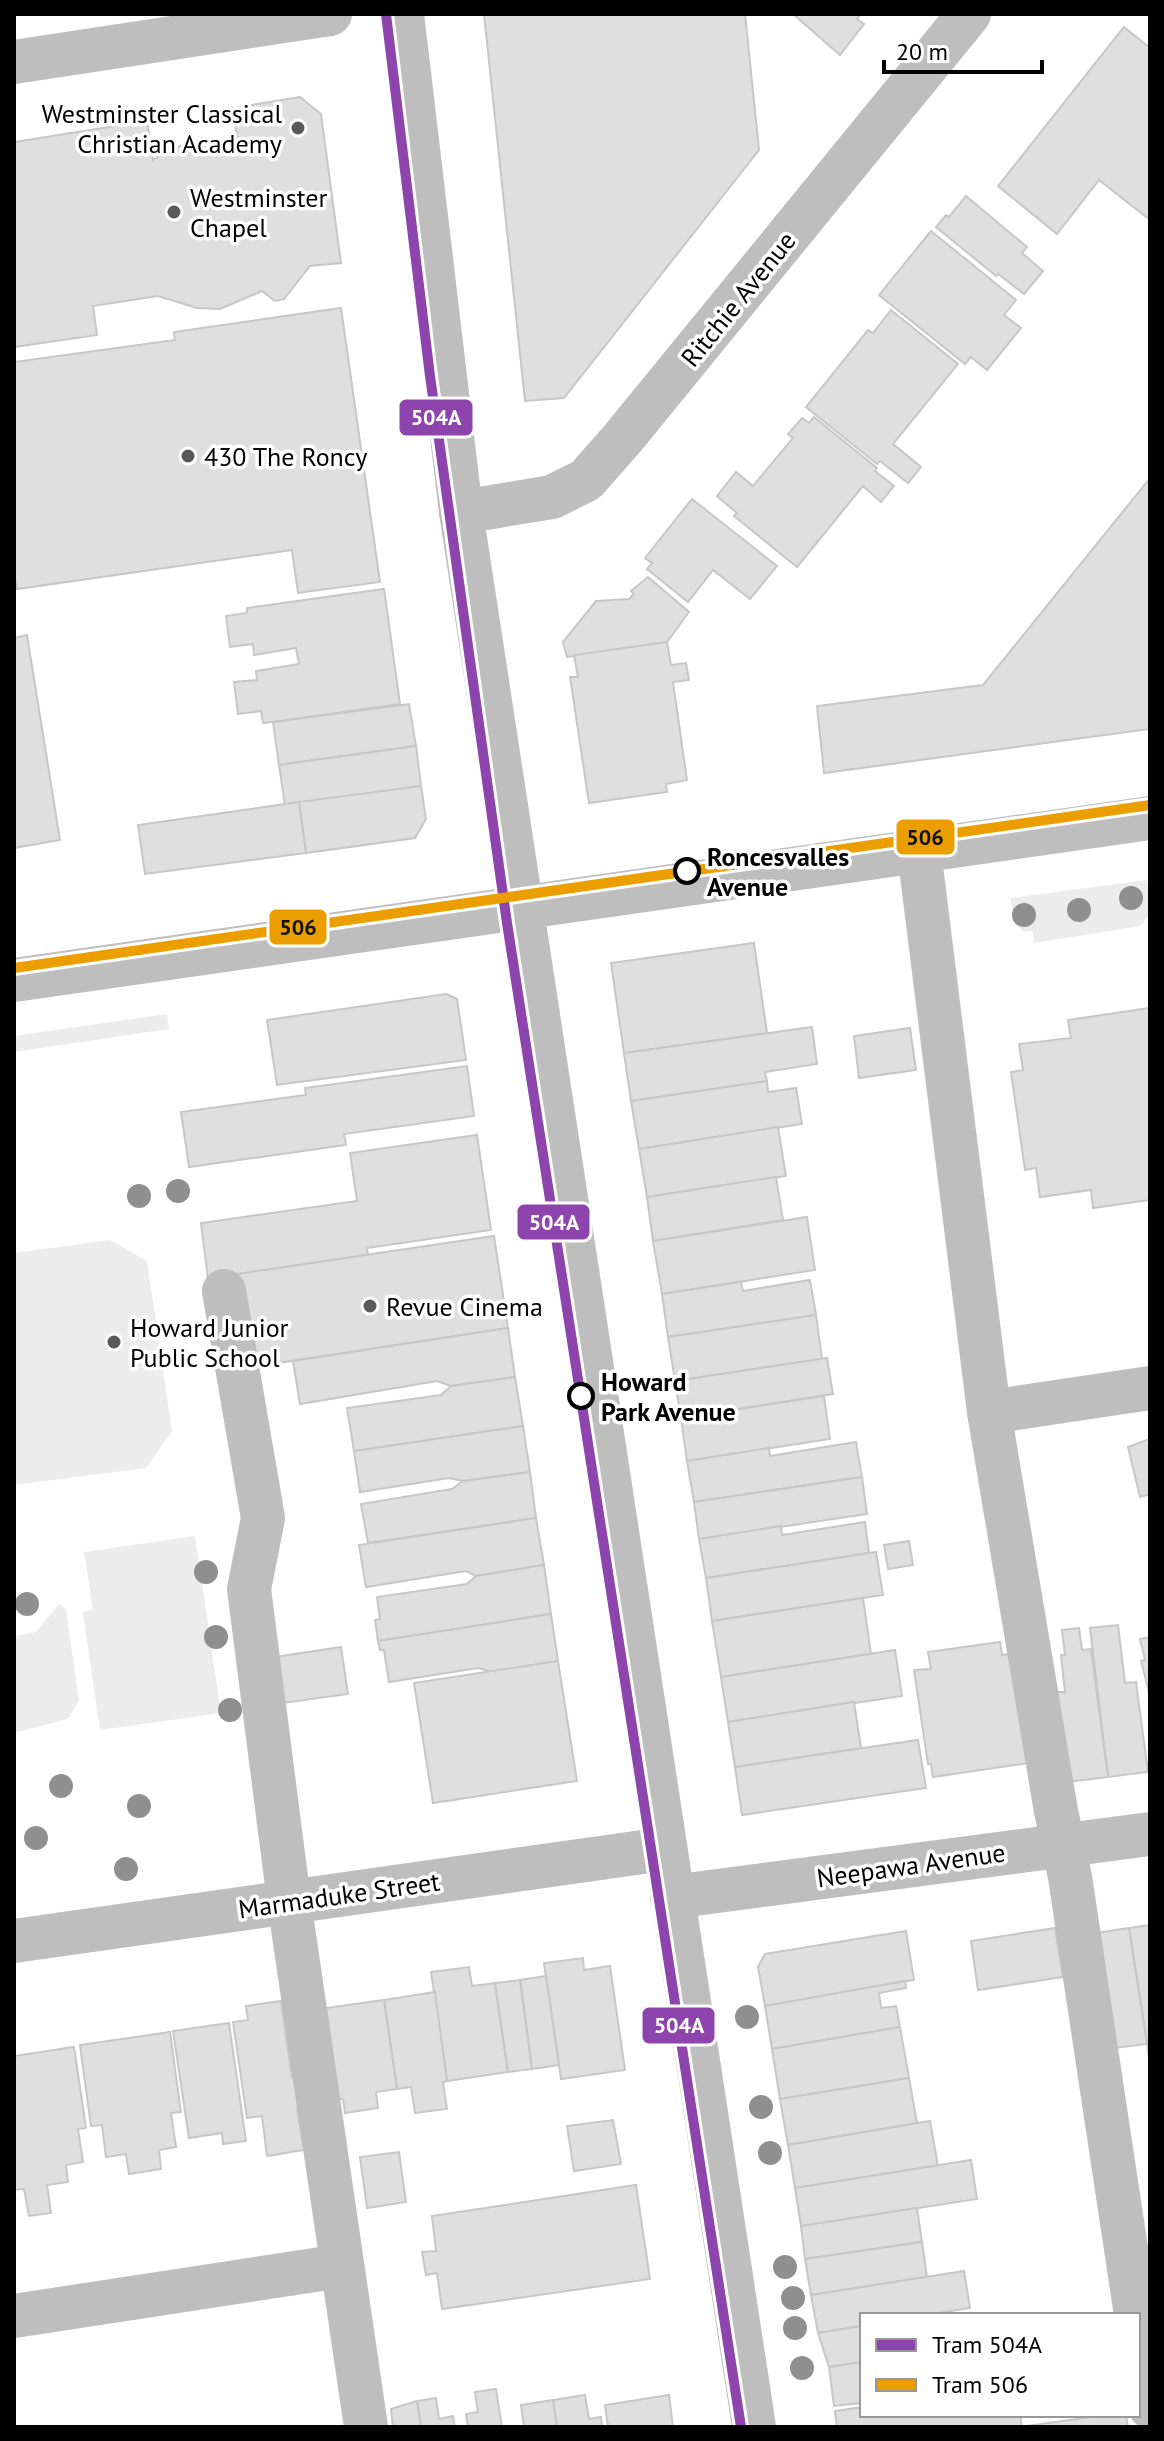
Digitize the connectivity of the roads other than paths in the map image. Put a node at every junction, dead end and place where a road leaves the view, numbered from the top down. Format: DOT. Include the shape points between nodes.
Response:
graph roads {
  1 [pos="330,14"];
  2 [pos="402,14"];
  3 [pos="969,14"];
  4 [pos="14,62"];
  5 [pos="461,512"];
  6 [pos="1150,818"];
  7 [pos="919,851"];
  8 [pos="522,907"];
  9 [pos="14,980"];
  10 [pos="224,1291"];
  11 [pos="1150,1388"];
  12 [pos="989,1412"];
  13 [pos="1150,1834"];
  14 [pos="1063,1845"];
  15 [pos="664,1849"];
  16 [pos="672,1897"];
  17 [pos="289,1901"];
  18 [pos="14,1941"];
  19 [pos="341,2266"];
  20 [pos="1136,2313"];
  21 [pos="14,2316"];
  22 [pos="1140,2340"];
  23 [pos="1150,2407"];
  24 [pos="366,2427"];
  25 [pos="754,2427"];
  1 -- 4 [label="street"];
  2 -- 5 [label="street"];
  3 -- 5 [label="street, Ritchie Avenue" via="586,480 552,497"];
  5 -- 8 [label="street"];
  6 -- 7 [label="street"];
  7 -- 8 [label="street"];
  7 -- 12 [label="street"];
  8 -- 9 [label="street"];
  8 -- 15 [label="street"];
  10 -- 17 [label="street" via="263,1518 249,1589"];
  11 -- 12 [label="street"];
  12 -- 14 [label="street"];
  13 -- 14 [label="street, Neepawa Avenue"];
  14 -- 16 [label="street, Neepawa Avenue"];
  14 -- 20 [label="street"];
  15 -- 16 [label="street"];
  15 -- 17 [label="street, Marmaduke Street"];
  16 -- 25 [label="street"];
  17 -- 18 [label="street, Marmaduke Street"];
  17 -- 19 [label="street"];
  19 -- 21 [label="street"];
  19 -- 24 [label="street"];
  22 -- 23 [label="street"];
}
